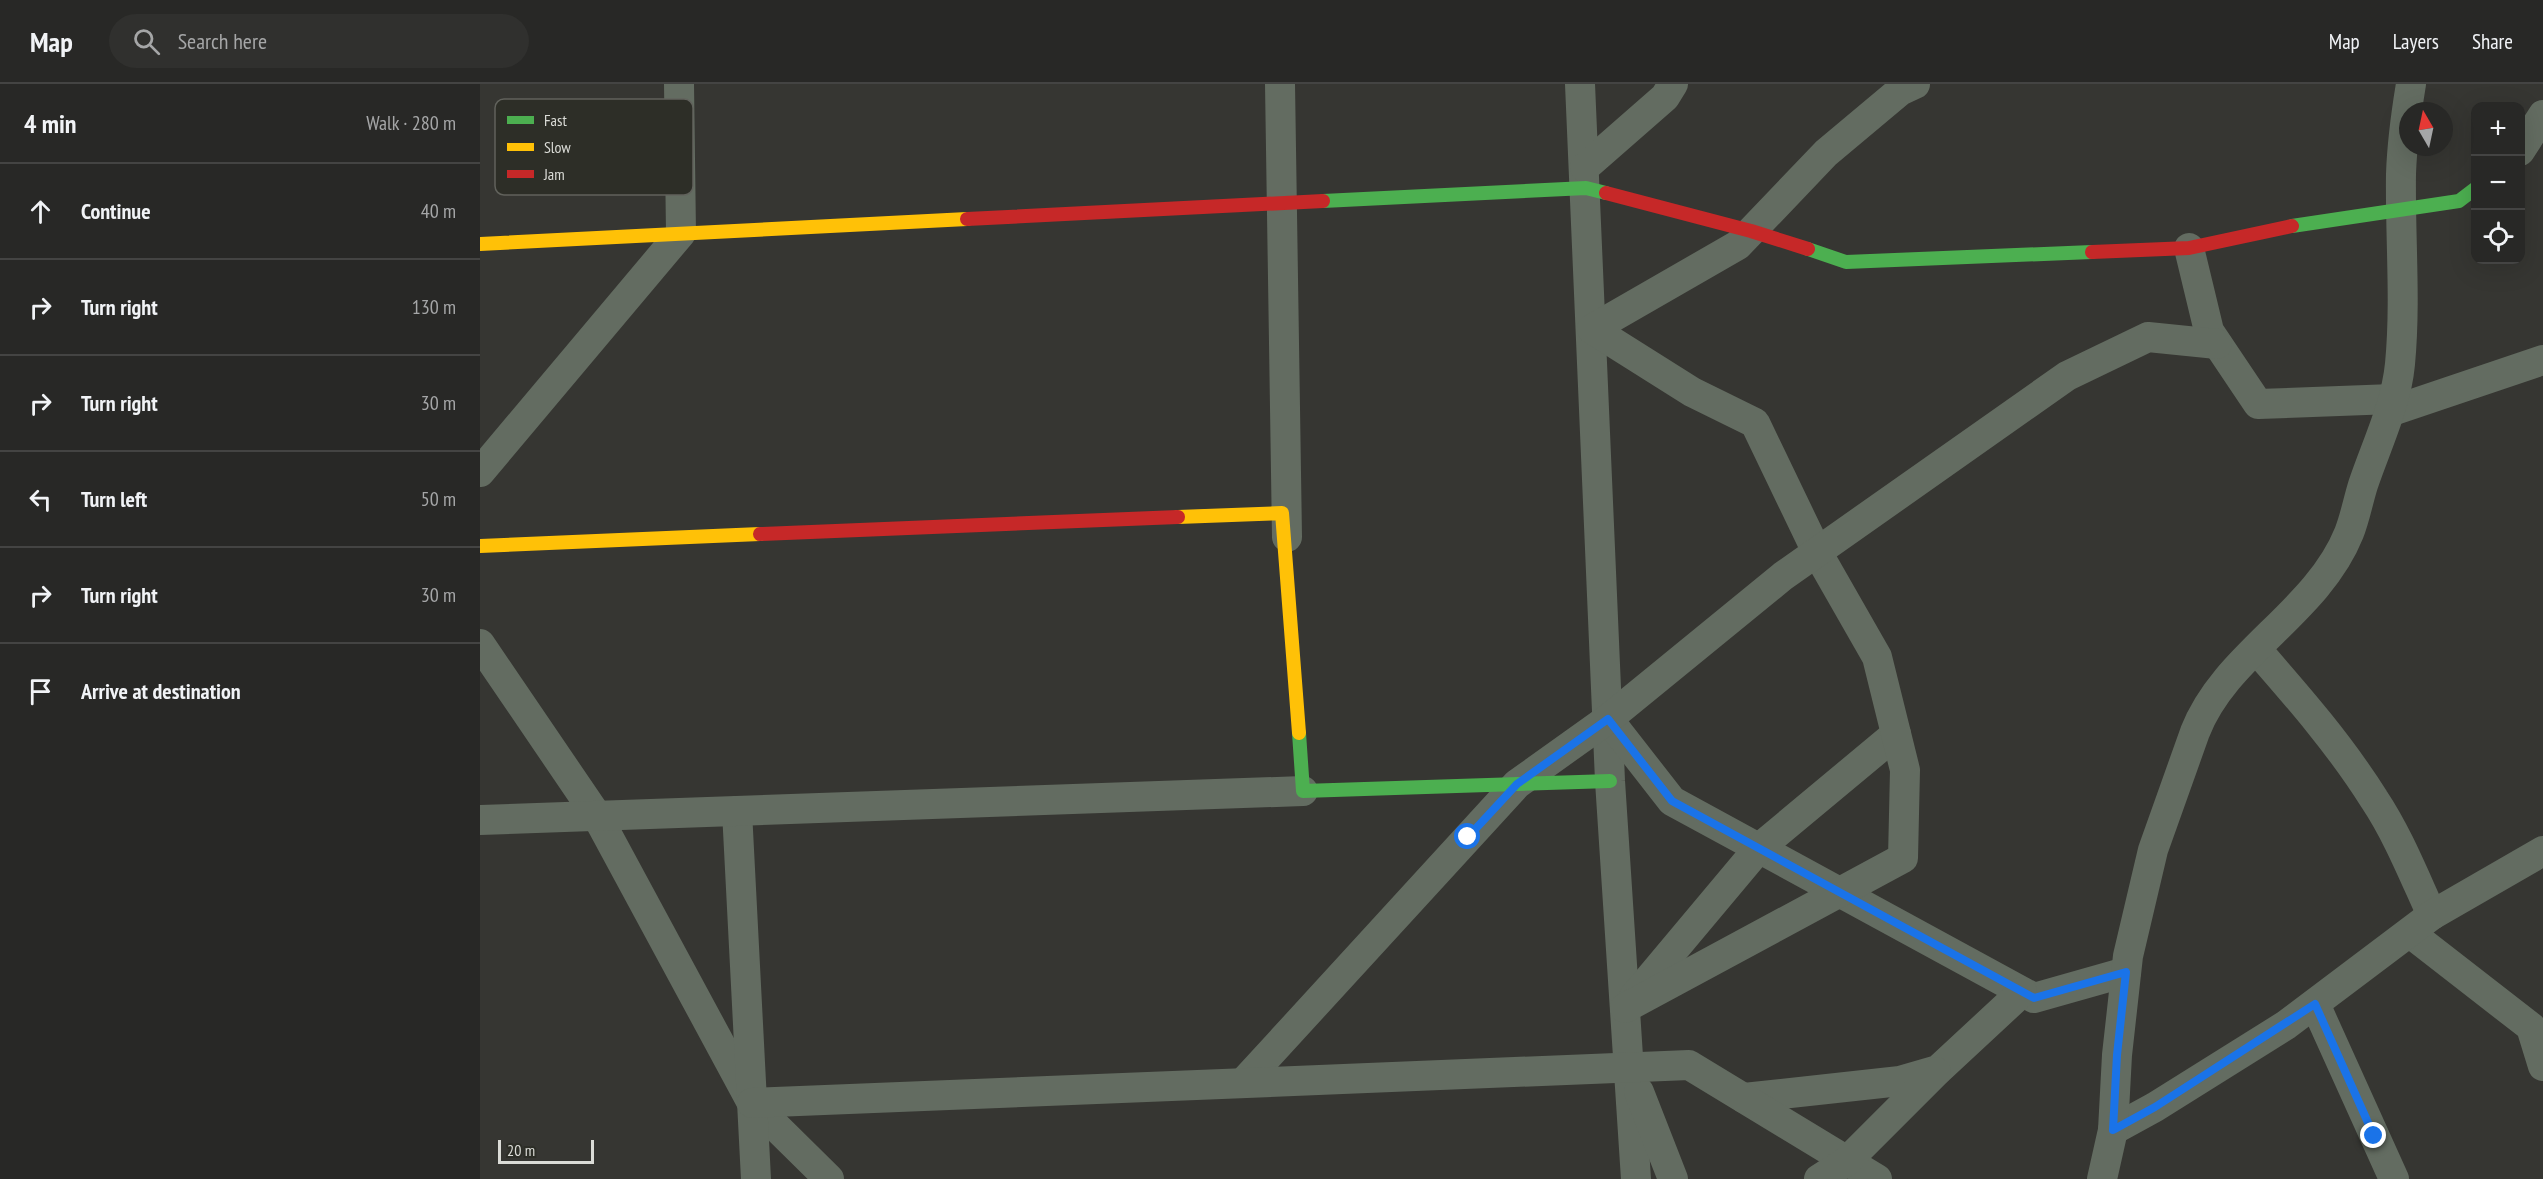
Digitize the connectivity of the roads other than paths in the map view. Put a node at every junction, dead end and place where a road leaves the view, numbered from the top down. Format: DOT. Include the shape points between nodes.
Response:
graph roads {
  1 [pos="679,84"];
  2 [pos="1280,84"];
  3 [pos="1580,84"];
  4 [pos="1673,84"];
  5 [pos="1915,84"];
  6 [pos="2411,84"];
  7 [pos="679,99"];
  8 [pos="2543,115"];
  9 [pos="2525,143"];
  10 [pos="1586,178"];
  11 [pos="2471,191"];
  12 [pos="680,195"];
  13 [pos="1284,203"];
  14 [pos="2402,210"];
  15 [pos="1751,231"];
  16 [pos="681,233"];
  17 [pos="480,243"];
  18 [pos="2189,248"];
  19 [pos="1592,329"];
  20 [pos="2217,344"];
  21 [pos="2543,360"];
  22 [pos="2391,406"];
  23 [pos="480,472"];
  24 [pos="480,546"];
  25 [pos="1817,552"];
  26 [pos="1287,574"];
  27 [pos="480,644"];
  28 [pos="2257,650"];
  29 [pos="1608,719"];
  30 [pos="1896,734"];
  31 [pos="1610,781"];
  32 [pos="1517,784"];
  33 [pos="1303,790"];
  34 [pos="737,811"];
  35 [pos="597,816"];
  36 [pos="480,820"];
  37 [pos="1758,849"];
  38 [pos="2543,851"];
  39 [pos="1838,893"];
  40 [pos="2421,924"];
  41 [pos="2126,972"];
  42 [pos="2022,992"];
  43 [pos="2315,1004"];
  44 [pos="1625,1008"];
  45 [pos="2543,1066"];
  46 [pos="1629,1067"];
  47 [pos="1938,1070"];
  48 [pos="1243,1083"];
  49 [pos="1744,1098"];
  50 [pos="752,1103"];
  51 [pos="2113,1130"];
  52 [pos="1847,1161"];
  53 [pos="756,1179"];
  54 [pos="829,1179"];
  55 [pos="1636,1179"];
  56 [pos="1673,1179"];
  57 [pos="1819,1179"];
  58 [pos="1877,1179"];
  59 [pos="2102,1179"];
  60 [pos="2394,1179"];
  1 -- 7 [label="street"];
  2 -- 13 [label="street"];
  3 -- 10 [label="street"];
  4 -- 10 [label="street"];
  5 -- 15 [label="street" via="1900,91 1826,153"];
  6 -- 14 [label="street" via="2401,173"];
  8 -- 9 [label="street"];
  10 -- 13 [label="street"];
  10 -- 15 [label="street"];
  10 -- 19 [label="street"];
  11 -- 14 [label="street" via="2459,201"];
  12 -- 16 [label="street"];
  13 -- 16 [label="street"];
  13 -- 26 [label="street"];
  14 -- 18 [label="street" via="2259,231"];
  14 -- 22 [label="street" via="2400,366"];
  15 -- 18 [label="street" via="1846,262"];
  15 -- 19 [label="street" via="1738,245"];
  16 -- 17 [label="street"];
  16 -- 23 [label="street"];
  18 -- 20 [label="street" via="2210,331"];
  19 -- 25 [label="street" via="1692,392 1755,423"];
  19 -- 29 [label="street"];
  20 -- 22 [label="street" via="2258,405"];
  20 -- 25 [label="street" via="2148,337 2067,376"];
  21 -- 22 [label="street"];
  22 -- 28 [label="street" via="2349,534 2330,567"];
  24 -- 26 [label="street" via="1282,513"];
  25 -- 29 [label="street"];
  25 -- 30 [label="street" via="1877,657"];
  26 -- 33 [label="street"];
  27 -- 35 [label="street"];
  28 -- 40 [label="street" via="2331,736 2376,800 2403,852"];
  28 -- 41 [label="street" via="2216,692 2202,714 2153,850"];
  29 -- 31 [label="street"];
  29 -- 32 [label="street"];
  29 -- 37 [label="street" via="1672,801"];
  30 -- 37 [label="street"];
  30 -- 39 [label="street" via="1905,770 1903,858"];
  31 -- 32 [label="street"];
  31 -- 44 [label="street"];
  32 -- 33 [label="street"];
  32 -- 48 [label="street"];
  33 -- 34 [label="street"];
  34 -- 35 [label="street"];
  34 -- 50 [label="street"];
  35 -- 36 [label="street"];
  35 -- 50 [label="street"];
  37 -- 39 [label="street"];
  37 -- 44 [label="street"];
  38 -- 40 [label="street"];
  39 -- 42 [label="street"];
  39 -- 44 [label="street"];
  40 -- 43 [label="street"];
  40 -- 45 [label="street" via="2531,1027"];
  41 -- 42 [label="street" via="2034,998"];
  41 -- 51 [label="street"];
  42 -- 47 [label="street"];
  43 -- 51 [label="street"];
  43 -- 60 [label="street"];
  44 -- 46 [label="street"];
  46 -- 48 [label="street"];
  46 -- 49 [label="street" via="1689,1065"];
  46 -- 55 [label="street"];
  46 -- 56 [label="street"];
  47 -- 49 [label="street" via="1900,1081"];
  47 -- 52 [label="street"];
  48 -- 50 [label="street"];
  49 -- 52 [label="street"];
  50 -- 53 [label="street"];
  50 -- 54 [label="street"];
  51 -- 59 [label="street"];
  52 -- 57 [label="street"];
  52 -- 58 [label="street"];
}
